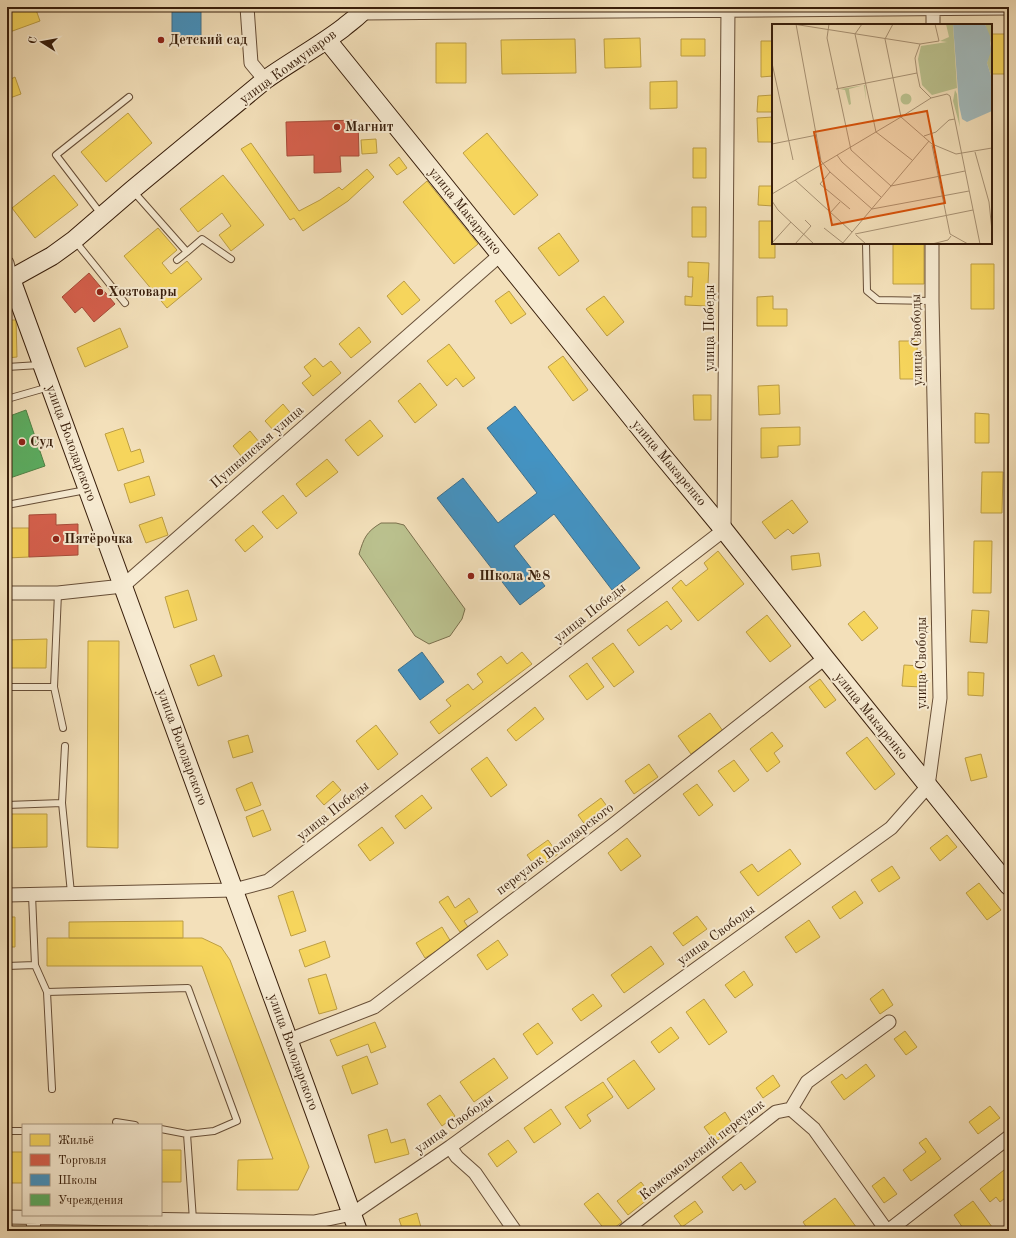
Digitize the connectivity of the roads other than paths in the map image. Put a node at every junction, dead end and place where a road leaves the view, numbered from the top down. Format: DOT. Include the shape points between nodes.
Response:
graph roads {
  1 [pos="247,7"];
  2 [pos="933,8"];
  3 [pos="1009,8"];
  4 [pos="728,9"];
  5 [pos="364,10"];
  6 [pos="933,24"];
  7 [pos="327,40"];
  8 [pos="265,80"];
  9 [pos="130,97"];
  10 [pos="132,190"];
  11 [pos="102,215"];
  12 [pos="74,240"];
  13 [pos="866,244"];
  14 [pos="932,244"];
  15 [pos="187,252"];
  16 [pos="500,255"];
  17 [pos="231,259"];
  18 [pos="177,260"];
  19 [pos="8,274"];
  20 [pos="932,301"];
  21 [pos="125,303"];
  22 [pos="42,365"];
  23 [pos="7,367"];
  24 [pos="51,387"];
  25 [pos="7,399"];
  26 [pos="88,490"];
  27 [pos="7,505"];
  28 [pos="724,530"];
  29 [pos="123,586"];
  30 [pos="7,592"];
  31 [pos="58,593"];
  32 [pos="825,658"];
  33 [pos="7,687"];
  34 [pos="54,688"];
  35 [pos="63,728"];
  36 [pos="65,746"];
  37 [pos="928,786"];
  38 [pos="62,803"];
  39 [pos="7,805"];
  40 [pos="1009,886"];
  41 [pos="234,890"];
  42 [pos="71,893"];
  43 [pos="7,895"];
  44 [pos="32,895"];
  45 [pos="35,965"];
  46 [pos="7,966"];
  47 [pos="47,992"];
  48 [pos="889,1022"];
  49 [pos="289,1040"];
  50 [pos="52,1089"];
  51 [pos="791,1109"];
  52 [pos="116,1122"];
  53 [pos="129,1124"];
  54 [pos="162,1129"];
  55 [pos="7,1131"];
  56 [pos="22,1131"];
  57 [pos="187,1134"];
  58 [pos="1009,1137"];
  59 [pos="450,1148"];
  60 [pos="352,1214"];
  61 [pos="7,1217"];
  62 [pos="34,1218"];
  63 [pos="193,1220"];
  64 [pos="151,1225"];
  65 [pos="34,1231"];
  66 [pos="358,1231"];
  67 [pos="515,1231"];
  68 [pos="624,1231"];
  69 [pos="887,1231"];
  1 -- 8 [label="street" via="251,63"];
  2 -- 3 [label="street, улица Коммунаров"];
  2 -- 4 [label="street, улица Коммунаров"];
  2 -- 6 [label="street"];
  4 -- 5 [label="street, улица Коммунаров"];
  4 -- 28 [label="street, улица Победы"];
  5 -- 7 [label="main road, улица Коммунаров"];
  7 -- 8 [label="main road, улица Коммунаров"];
  7 -- 16 [label="main road, улица Макаренко"];
  8 -- 10 [label="main road, улица Коммунаров"];
  9 -- 11 [label="lane" via="56,155"];
  10 -- 11 [label="main road, улица Коммунаров"];
  10 -- 15 [label="lane"];
  11 -- 12 [label="main road, улица Коммунаров"];
  12 -- 19 [label="main road, улица Коммунаров" via="52,256"];
  12 -- 21 [label="lane"];
  13 -- 20 [label="lane" via="867,291 878,300"];
  14 -- 20 [label="street, улица Свободы"];
  15 -- 17 [label="lane" via="202,239"];
  15 -- 18 [label="lane"];
  16 -- 28 [label="main road, улица Макаренко"];
  16 -- 29 [label="street, Пушкинская улица"];
  19 -- 22 [label="main road, улица Володарского"];
  20 -- 37 [label="street, улица Свободы" via="940,698"];
  22 -- 23 [label="lane"];
  22 -- 24 [label="main road, улица Володарского"];
  24 -- 25 [label="lane"];
  24 -- 26 [label="main road, улица Володарского"];
  26 -- 27 [label="lane"];
  26 -- 29 [label="main road, улица Володарского"];
  28 -- 32 [label="main road, улица Макаренко"];
  28 -- 41 [label="street, улица Победы" via="268,881"];
  29 -- 31 [label="street"];
  29 -- 41 [label="main road, улица Володарского"];
  30 -- 31 [label="street"];
  31 -- 34 [label="lane"];
  32 -- 37 [label="main road, улица Макаренко"];
  32 -- 49 [label="street, переулок Володарского" via="613,825 374,1007"];
  33 -- 34 [label="lane"];
  34 -- 35 [label="lane"];
  36 -- 38 [label="lane"];
  37 -- 40 [label="main road, улица Макаренко"];
  37 -- 59 [label="street, улица Свободы" via="891,828"];
  38 -- 39 [label="lane"];
  38 -- 42 [label="lane"];
  41 -- 42 [label="street, улица Победы"];
  41 -- 49 [label="main road, улица Володарского"];
  42 -- 44 [label="street, улица Победы"];
  43 -- 44 [label="street, улица Победы"];
  44 -- 45 [label="lane"];
  45 -- 46 [label="lane"];
  45 -- 47 [label="lane"];
  47 -- 50 [label="lane"];
  47 -- 57 [label="lane" via="188,988 237,1121 214,1131"];
  48 -- 51 [label="street" via="807,1082"];
  49 -- 60 [label="main road, улица Володарского"];
  51 -- 68 [label="street, Комсомольский переулок" via="776,1112"];
  51 -- 69 [label="street" via="814,1129"];
  52 -- 53 [label="lane"];
  54 -- 57 [label="lane"];
  55 -- 56 [label="lane"];
  57 -- 63 [label="lane"];
  58 -- 69 [label="street"];
  59 -- 60 [label="street, улица Свободы"];
  59 -- 67 [label="street" via="475,1173"];
  60 -- 63 [label="street, улица Свободы" via="314,1222"];
  60 -- 66 [label="main road, улица Володарского"];
  61 -- 62 [label="street, улица Свободы"];
  62 -- 64 [label="street, улица Свободы"];
  62 -- 65 [label="street"];
  63 -- 64 [label="street, улица Свободы"];
}
